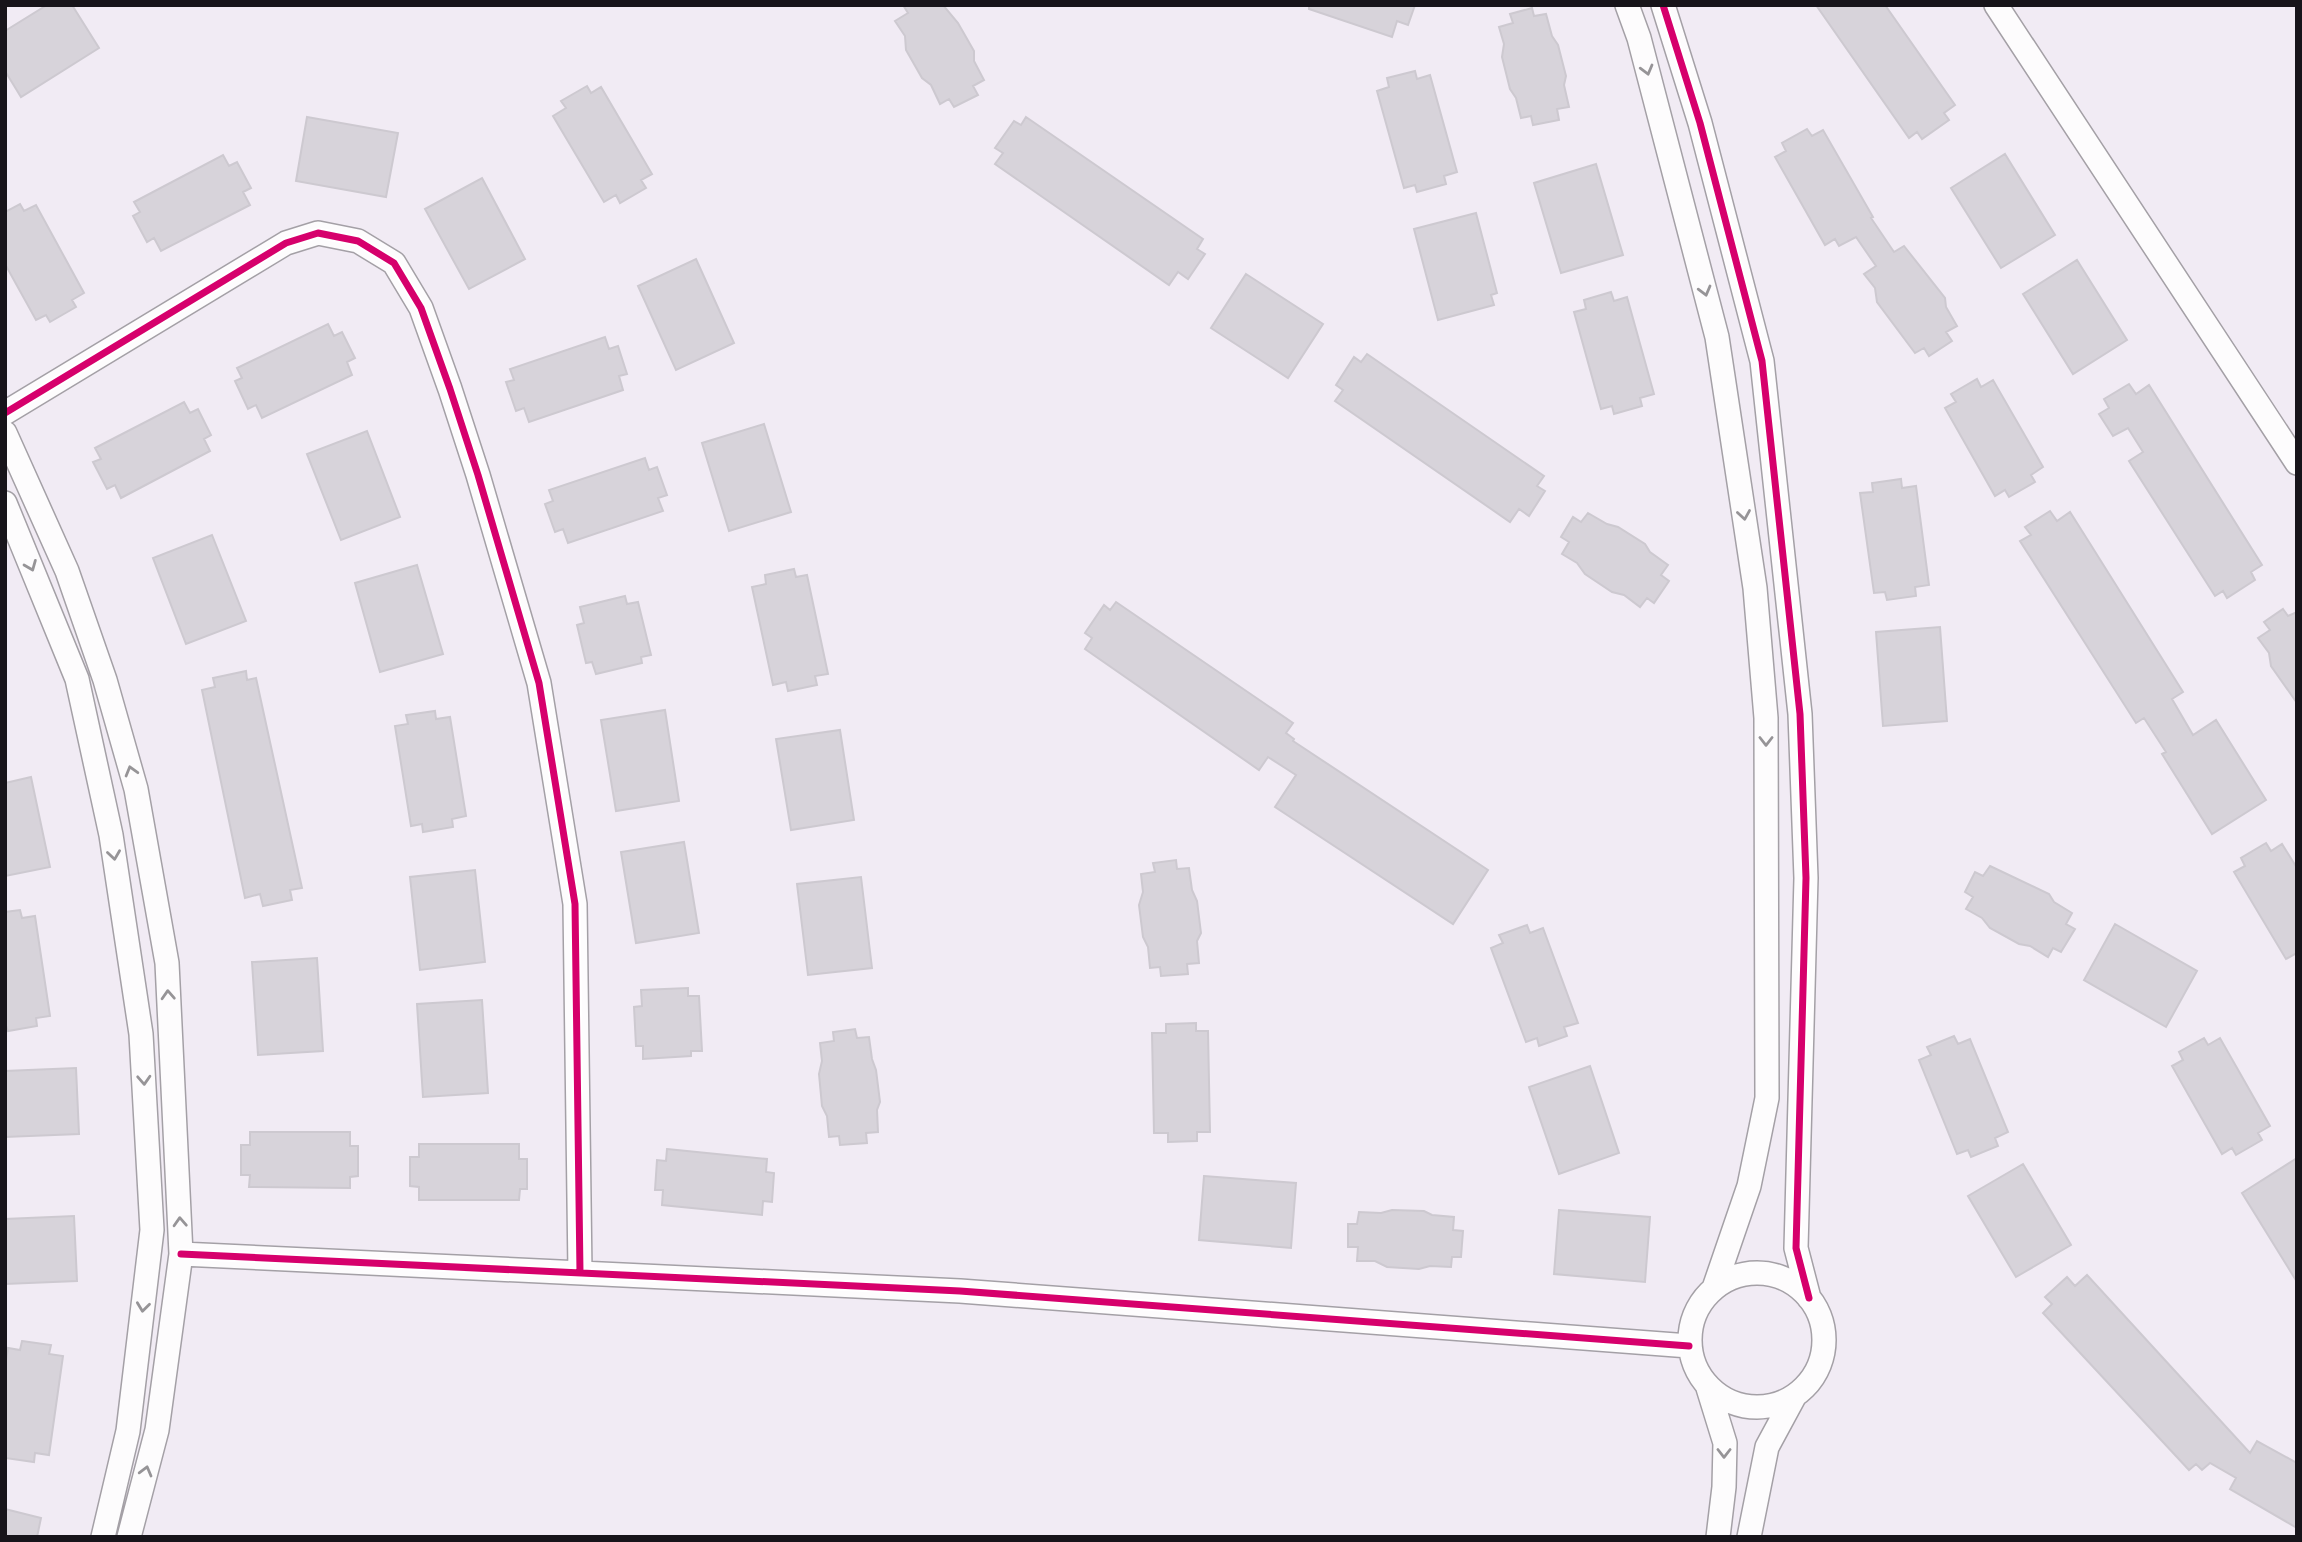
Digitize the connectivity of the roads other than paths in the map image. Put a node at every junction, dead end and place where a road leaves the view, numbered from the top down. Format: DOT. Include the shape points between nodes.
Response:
graph roads {
  1 [pos="1627,5"];
  2 [pos="1663,5"];
  3 [pos="1996,5"];
  4 [pos="5,413"];
  5 [pos="5,433"];
  6 [pos="2297,463"];
  7 [pos="5,503"];
  8 [pos="181,1254"];
  9 [pos="580,1273"];
  10 [pos="1714,1288"];
  11 [pos="1809,1298"];
  12 [pos="1689,1346"];
  13 [pos="1708,1388"];
  14 [pos="1794,1397"];
  15 [pos="103,1537"];
  16 [pos="129,1537"];
  17 [pos="1718,1537"];
  18 [pos="1749,1537"];
  1 -- 10 [label="street, one-way" via="1717,337 1755,588 1766,718 1767,1098 1749,1186"];
  2 -- 11 [label="street" via="1700,123 1762,361 1800,714 1805,878 1796,1248"];
  3 -- 6 [label="street"];
  4 -- 9 [label="street" via="286,243 318,233 358,242 394,263 421,308 450,389 539,683 575,904"];
  8 -- 5 [label="street, one-way" via="167,963 136,789 67,571"];
  7 -- 15 [label="street, one-way" via="76,679 111,835 141,1034 152,1230 128,1431"];
  8 -- 9 [label="street"];
  16 -- 8 [label="street, one-way" via="157,1430"];
  9 -- 12 [label="street" via="974,1292"];
  10 -- 11 [label="street" via="1753,1272 1793,1283"];
  10 -- 12 [label="street" via="1699,1304"];
  11 -- 14 [label="street" via="1824,1337 1821,1360 1811,1381"];
  12 -- 13 [label="street" via="1695,1368"];
  13 -- 14 [label="street" via="1749,1408 1773,1406"];
  13 -- 17 [label="street, one-way" via="1725,1443"];
  14 -- 18 [label="street" via="1767,1447"];
}
